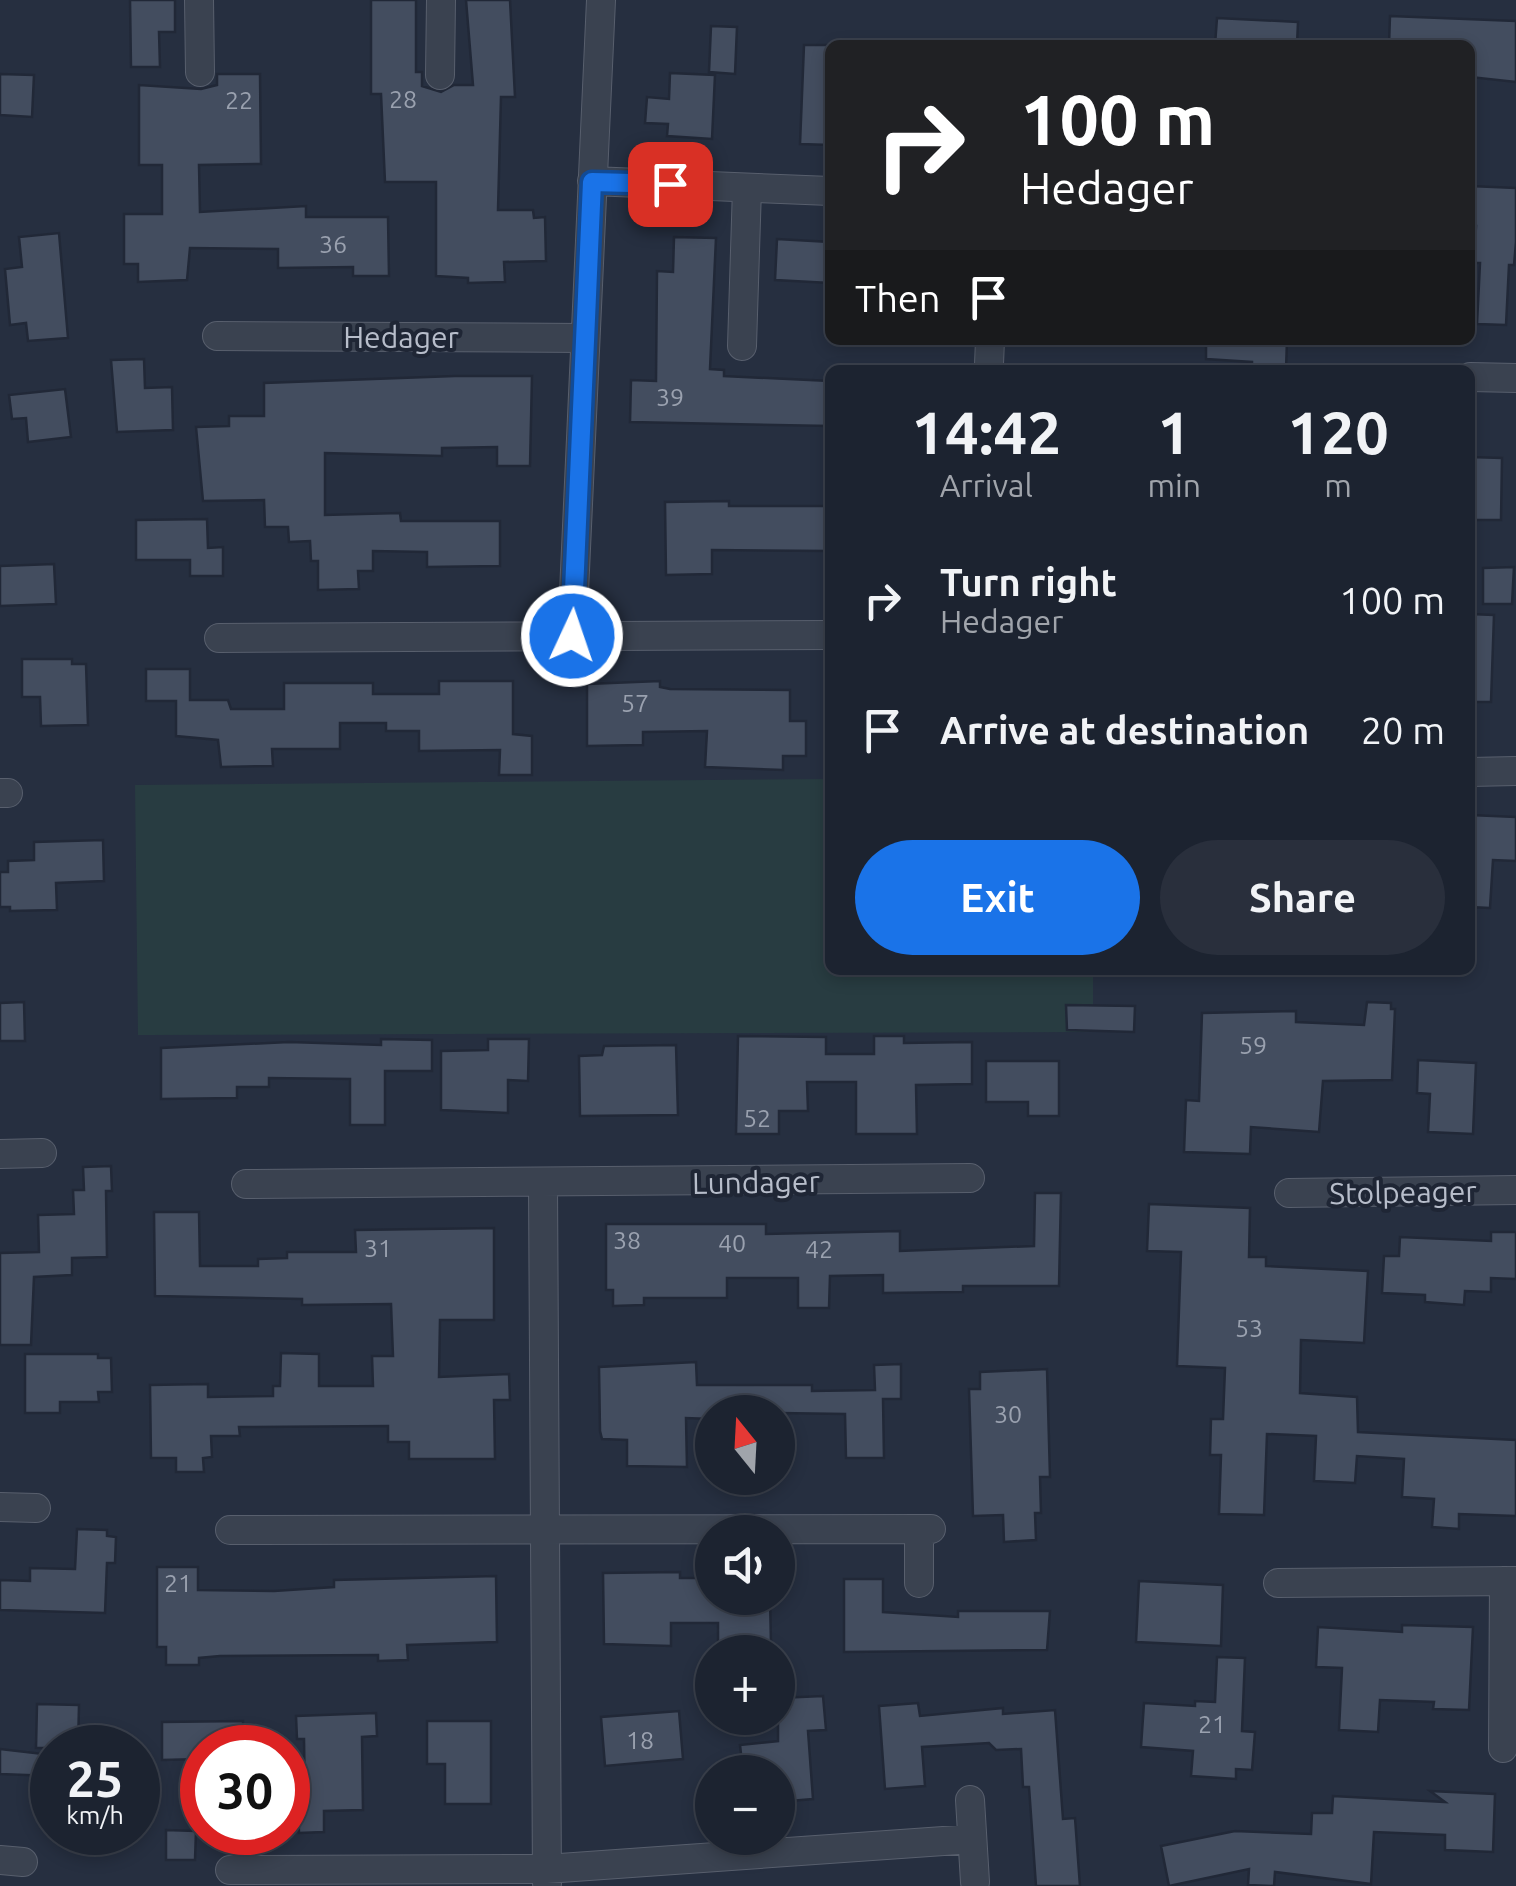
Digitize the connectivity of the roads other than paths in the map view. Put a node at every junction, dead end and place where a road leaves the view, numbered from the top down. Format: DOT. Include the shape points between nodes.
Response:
graph roads {
  1 [pos="199,0"];
  2 [pos="441,0"];
  3 [pos="600,0"];
  4 [pos="200,72"];
  5 [pos="440,75"];
  6 [pos="592,182"];
  7 [pos="747,188"];
  8 [pos="825,190"];
  9 [pos="217,336"];
  10 [pos="586,338"];
  11 [pos="742,346"];
  12 [pos="1475,378"];
  13 [pos="1516,378"];
  14 [pos="825,635"];
  15 [pos="572,636"];
  16 [pos="219,638"];
  17 [pos="1516,771"];
  18 [pos="1475,772"];
  19 [pos="42,1153"];
  20 [pos="0,1154"];
  21 [pos="970,1178"];
  22 [pos="246,1184"];
  23 [pos="543,1185"];
  24 [pos="1516,1190"];
  25 [pos="1290,1193"];
  26 [pos="0,1507"];
  27 [pos="36,1508"];
  28 [pos="544,1527"];
  29 [pos="230,1530"];
  30 [pos="1510,1581"];
  31 [pos="920,1583"];
  32 [pos="1278,1584"];
  33 [pos="1503,1748"];
  34 [pos="970,1800"];
  35 [pos="972,1839"];
  36 [pos="230,1870"];
  37 [pos="547,1877"];
  38 [pos="975,1882"];
  1 -- 4 [label="street"];
  2 -- 5 [label="street"];
  3 -- 6 [label="street"];
  6 -- 7 [label="street"];
  6 -- 10 [label="street"];
  7 -- 8 [label="street"];
  7 -- 11 [label="street"];
  9 -- 10 [label="street, Hedager"];
  10 -- 15 [label="street"];
  12 -- 13 [label="street"];
  14 -- 15 [label="street"];
  15 -- 16 [label="street"];
  17 -- 18 [label="street"];
  19 -- 20 [label="street"];
  21 -- 23 [label="street, Lundager"];
  22 -- 23 [label="street, Lundager"];
  23 -- 28 [label="street"];
  24 -- 25 [label="street, Stolpeager"];
  26 -- 27 [label="street"];
  28 -- 29 [label="street"];
  28 -- 31 [label="street" via="925,1529"];
  28 -- 37 [label="street"];
  30 -- 32 [label="street"];
  30 -- 33 [label="street"];
  34 -- 35 [label="street"];
  35 -- 37 [label="street"];
  35 -- 38 [label="street"];
  36 -- 37 [label="street"];
}
